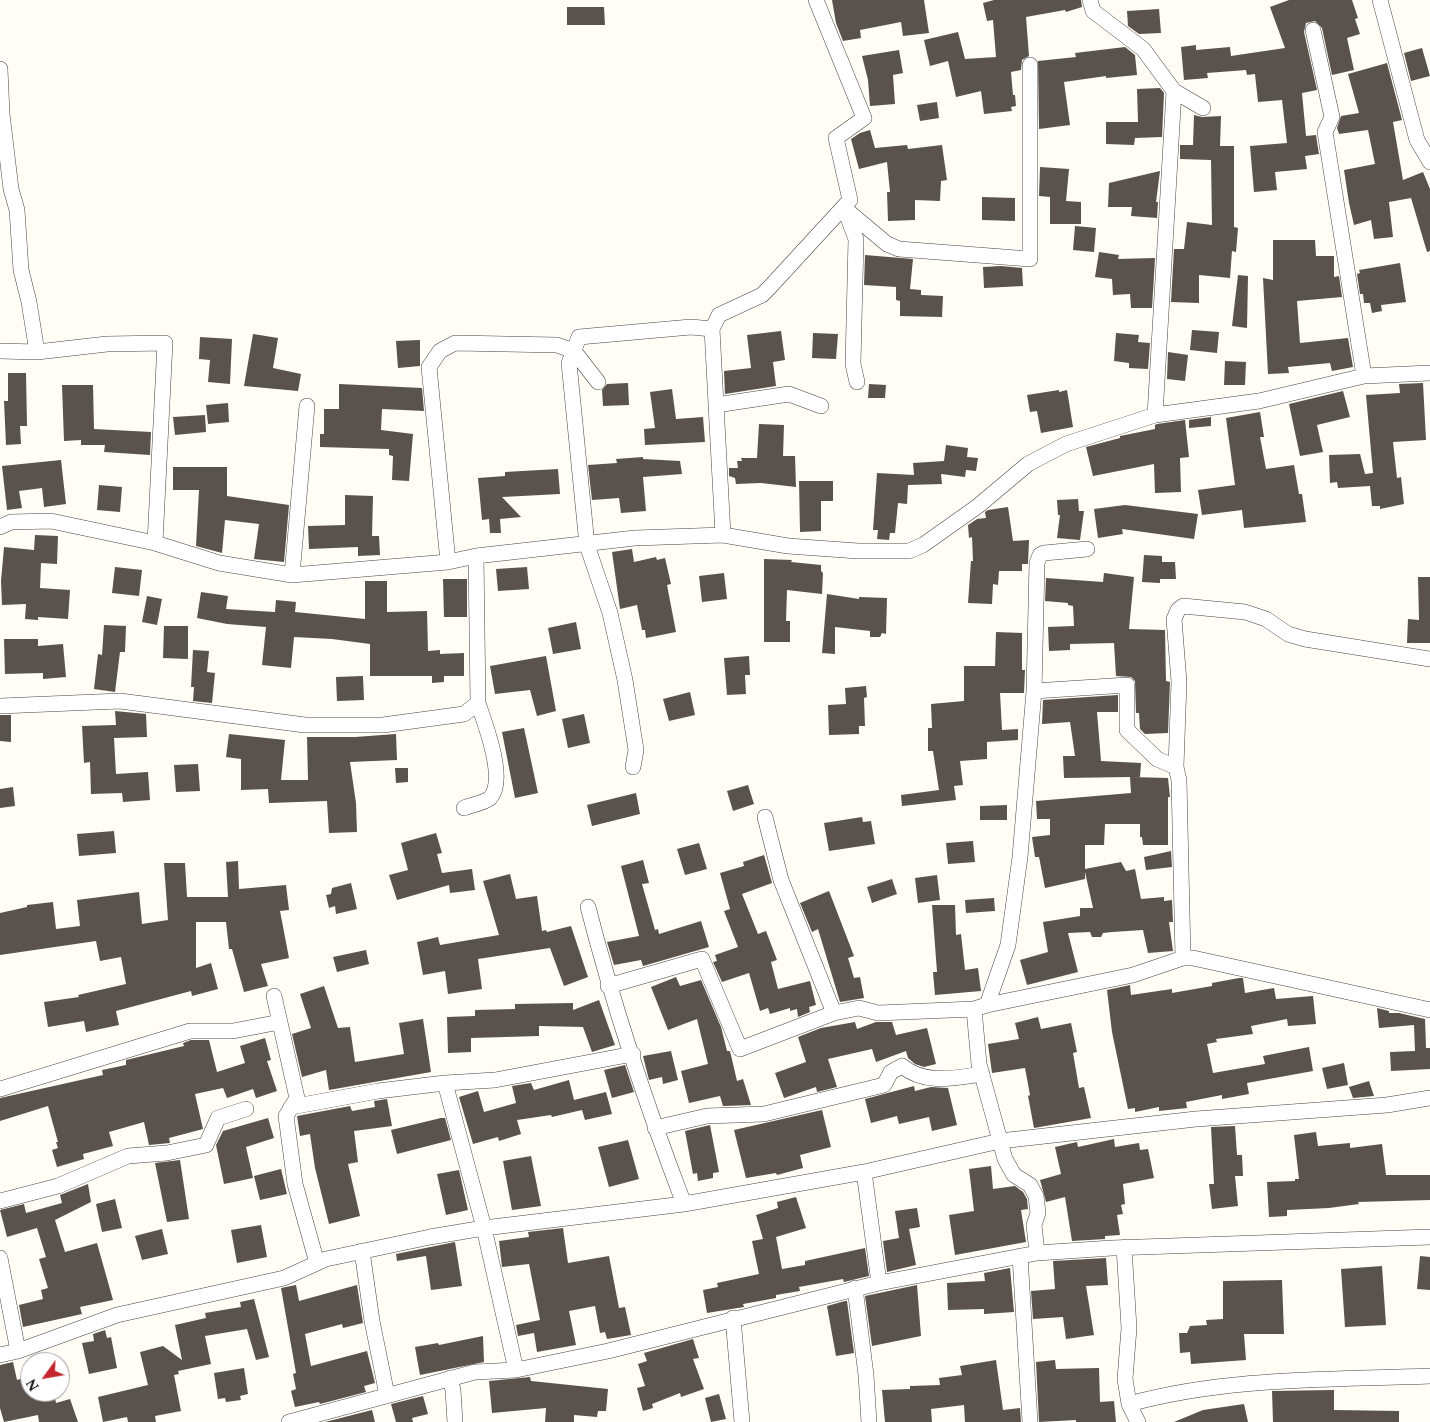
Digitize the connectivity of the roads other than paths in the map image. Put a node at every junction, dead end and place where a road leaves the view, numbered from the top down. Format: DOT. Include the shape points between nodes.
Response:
graph roads {
  1 [pos="816,0"];
  2 [pos="1090,0"];
  3 [pos="1380,0"];
  4 [pos="1313,30"];
  5 [pos="1030,65"];
  6 [pos="0,69"];
  7 [pos="1174,91"];
  8 [pos="1203,108"];
  9 [pos="1430,162"];
  10 [pos="844,208"];
  11 [pos="712,329"];
  12 [pos="0,351"];
  13 [pos="574,351"];
  14 [pos="37,352"];
  15 [pos="1430,372"];
  16 [pos="1364,376"];
  17 [pos="598,382"];
  18 [pos="858,382"];
  19 [pos="716,405"];
  20 [pos="307,406"];
  21 [pos="821,406"];
  22 [pos="1155,415"];
  23 [pos="0,527"];
  24 [pos="722,535"];
  25 [pos="155,542"];
  26 [pos="587,545"];
  27 [pos="1087,549"];
  28 [pos="476,556"];
  29 [pos="448,562"];
  30 [pos="292,575"];
  31 [pos="1430,659"];
  32 [pos="1034,691"];
  33 [pos="478,703"];
  34 [pos="0,706"];
  35 [pos="633,767"];
  36 [pos="1176,767"];
  37 [pos="464,808"];
  38 [pos="765,817"];
  39 [pos="588,907"];
  40 [pos="1183,958"];
  41 [pos="608,986"];
  42 [pos="274,996"];
  43 [pos="981,1007"];
  44 [pos="1430,1010"];
  45 [pos="834,1013"];
  46 [pos="280,1022"];
  47 [pos="633,1054"];
  48 [pos="982,1074"];
  49 [pos="445,1083"];
  50 [pos="0,1089"];
  51 [pos="1430,1098"];
  52 [pos="290,1107"];
  53 [pos="246,1109"];
  54 [pos="655,1128"];
  55 [pos="1000,1141"];
  56 [pos="864,1172"];
  57 [pos="0,1202"];
  58 [pos="684,1204"];
  59 [pos="484,1228"];
  60 [pos="1430,1237"];
  61 [pos="1124,1247"];
  62 [pos="362,1251"];
  63 [pos="1037,1254"];
  64 [pos="1020,1256"];
  65 [pos="0,1258"];
  66 [pos="317,1263"];
  67 [pos="879,1283"];
  68 [pos="855,1288"];
  69 [pos="732,1318"];
  70 [pos="18,1351"];
  71 [pos="0,1356"];
  72 [pos="516,1370"];
  73 [pos="1430,1376"];
  74 [pos="450,1378"];
  75 [pos="386,1394"];
  76 [pos="1129,1404"];
  77 [pos="317,1417"];
  78 [pos="289,1422"];
  79 [pos="455,1422"];
  80 [pos="742,1422"];
  81 [pos="869,1422"];
  82 [pos="1030,1422"];
  83 [pos="1138,1422"];
  1 -- 10 [label="street" via="864,118 836,138 850,188 850,200"];
  2 -- 7 [label="street" via="1093,11 1143,49"];
  3 -- 9 [label="street" via="1417,140"];
  4 -- 16 [label="street" via="1332,117 1325,132"];
  5 -- 10 [label="street" via="1030,260 898,249 887,244"];
  6 -- 14 [label="street" via="2,114 11,189 17,210 21,270"];
  7 -- 8 [label="street"];
  7 -- 22 [label="street"];
  10 -- 11 [label="street" via="762,295 720,315"];
  10 -- 18 [label="street" via="856,239 853,364"];
  11 -- 13 [label="street" via="691,327 579,337"];
  11 -- 19 [label="street"];
  12 -- 14 [label="street"];
  13 -- 17 [label="street"];
  13 -- 26 [label="street" via="569,363"];
  13 -- 29 [label="street" via="557,346 455,343 440,351 430,367"];
  14 -- 25 [label="street" via="165,342"];
  15 -- 16 [label="street"];
  16 -- 22 [label="street" via="1259,401"];
  19 -- 21 [label="street" via="789,394"];
  19 -- 24 [label="street"];
  20 -- 30 [label="street"];
  22 -- 24 [label="street" via="1066,444 1028,464 978,506 923,545 909,551 788,546"];
  23 -- 25 [label="street" via="11,522 51,522"];
  24 -- 26 [label="street" via="635,538"];
  25 -- 30 [label="street" via="219,563"];
  26 -- 28 [label="street"];
  26 -- 35 [label="street" via="610,613 624,680 636,750"];
  27 -- 32 [label="street" via="1040,555"];
  28 -- 29 [label="street"];
  28 -- 33 [label="street"];
  29 -- 30 [label="street"];
  31 -- 36 [label="street" via="1305,639 1245,612 1183,606 1174,619 1179,682"];
  32 -- 36 [label="street" via="1127,685 1127,730 1157,759"];
  32 -- 43 [label="street" via="1020,857 1008,945"];
  33 -- 34 [label="street" via="464,714 373,725 305,725 120,701"];
  33 -- 37 [label="street" via="495,764 497,784 489,798"];
  36 -- 40 [label="street" via="1179,780"];
  38 -- 45 [label="street" via="781,880"];
  39 -- 41 [label="street"];
  40 -- 43 [label="street" via="1133,975"];
  40 -- 44 [label="street"];
  41 -- 45 [label="street" via="702,959 740,1049"];
  41 -- 47 [label="street"];
  42 -- 46 [label="street"];
  43 -- 45 [label="street" via="878,1013 859,1008"];
  43 -- 48 [label="street"];
  46 -- 50 [label="street" via="233,1031 190,1031"];
  46 -- 52 [label="street" via="297,1098"];
  47 -- 49 [label="street" via="496,1080"];
  47 -- 54 [label="street"];
  48 -- 54 [label="street" via="929,1079 912,1074 902,1066 891,1072 884,1085 853,1094 764,1114 707,1116"];
  48 -- 55 [label="street"];
  49 -- 52 [label="street"];
  49 -- 59 [label="street"];
  51 -- 55 [label="street" via="1387,1105 1196,1119"];
  52 -- 66 [label="street" via="286,1116 296,1184"];
  53 -- 57 [label="street" via="218,1118 206,1145 176,1152 128,1156 58,1186"];
  54 -- 58 [label="street"];
  55 -- 56 [label="street"];
  55 -- 63 [label="street" via="1004,1160 1014,1175 1030,1185 1036,1196"];
  56 -- 58 [label="street"];
  56 -- 67 [label="street"];
  58 -- 59 [label="street"];
  59 -- 62 [label="street"];
  59 -- 72 [label="street"];
  60 -- 61 [label="street"];
  61 -- 63 [label="street"];
  61 -- 76 [label="street" via="1129,1328 1125,1379"];
  62 -- 66 [label="street"];
  62 -- 75 [label="street"];
  63 -- 64 [label="street"];
  64 -- 67 [label="street"];
  64 -- 82 [label="street"];
  65 -- 70 [label="street"];
  66 -- 70 [label="street" via="284,1278 117,1315"];
  67 -- 68 [label="street"];
  68 -- 69 [label="street"];
  68 -- 81 [label="street"];
  69 -- 72 [label="street" via="608,1351"];
  69 -- 80 [label="street"];
  70 -- 71 [label="street"];
  72 -- 74 [label="street" via="475,1372"];
  73 -- 76 [label="street" via="1289,1379 1170,1392"];
  74 -- 75 [label="street"];
  74 -- 79 [label="street"];
  75 -- 77 [label="street"];
  76 -- 83 [label="street"];
  77 -- 78 [label="street"];
}
